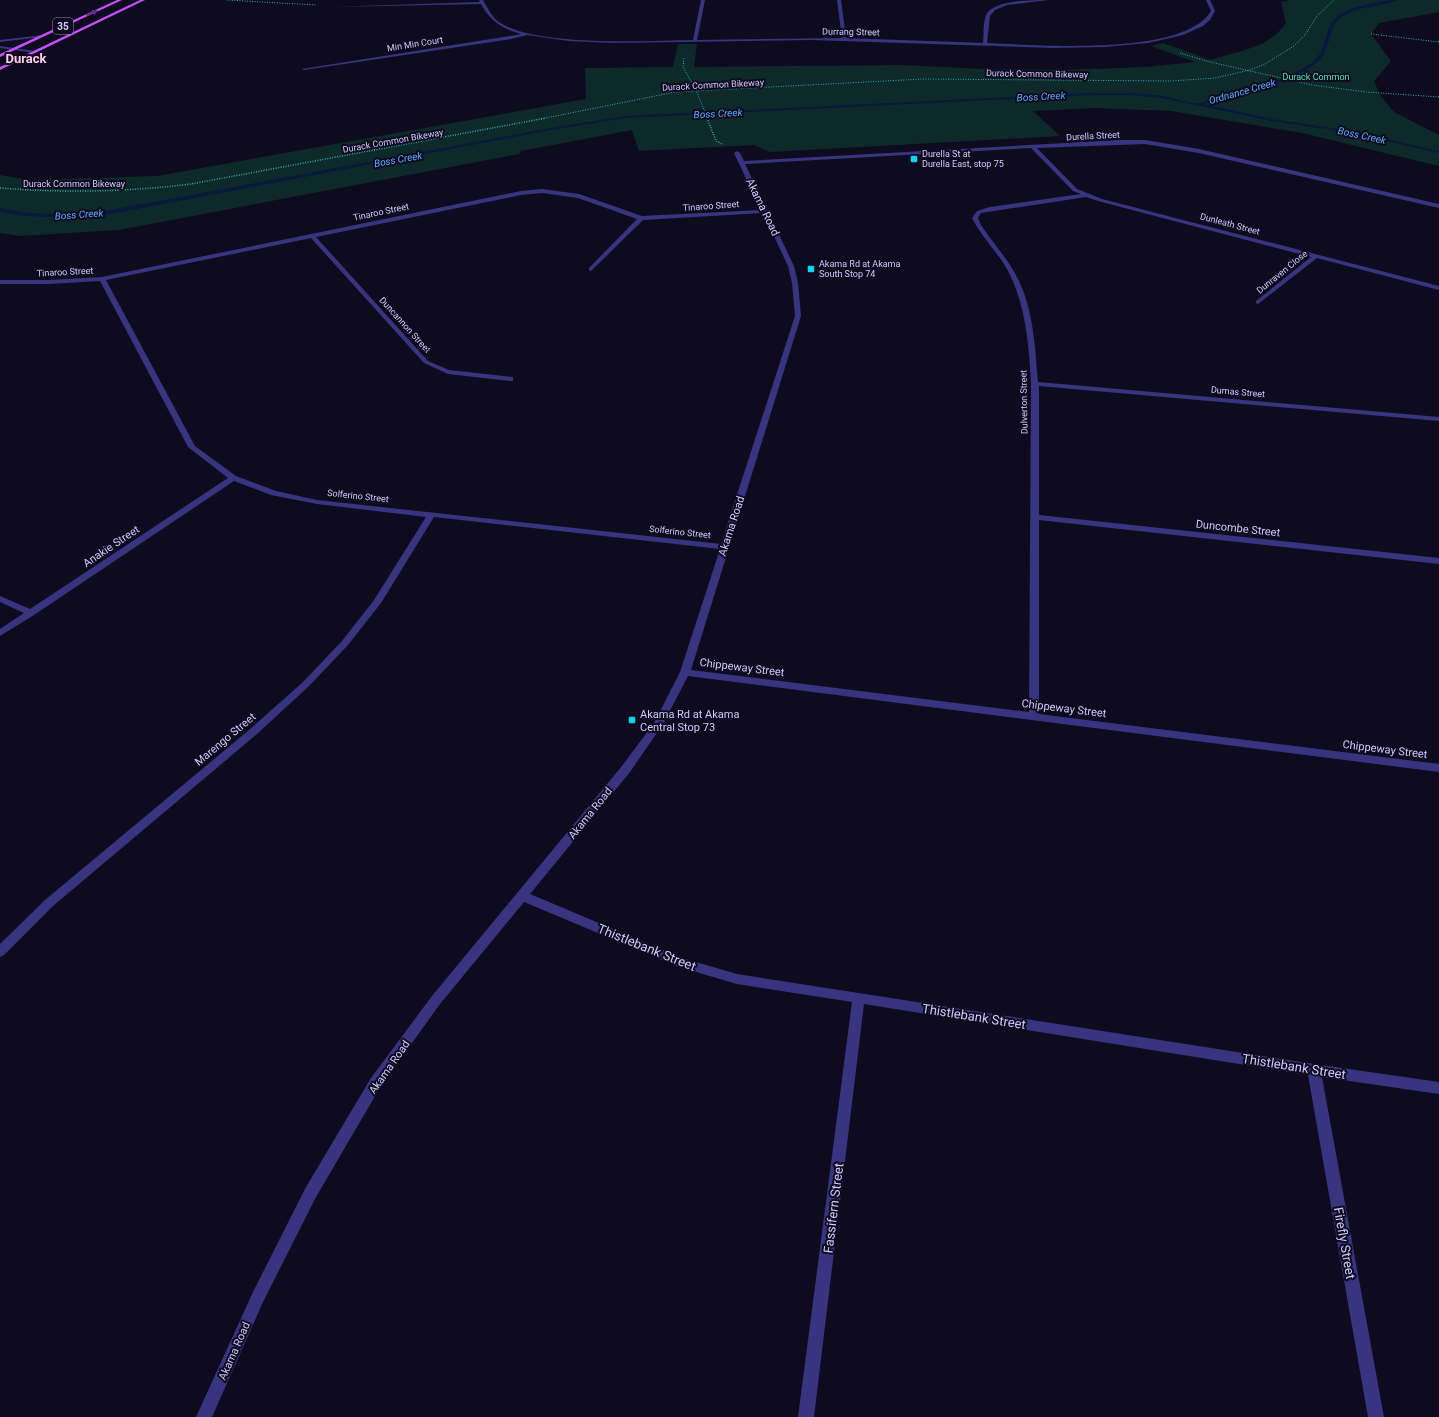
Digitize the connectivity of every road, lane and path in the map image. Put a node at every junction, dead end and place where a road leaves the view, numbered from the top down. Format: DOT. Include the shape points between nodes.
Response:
graph roads {
  1 [pos="120,0"];
  2 [pos="143,0"];
  3 [pos="227,0"];
  4 [pos="703,0"];
  5 [pos="839,0"];
  6 [pos="1003,0"];
  7 [pos="1046,0"];
  8 [pos="1208,0"];
  9 [pos="1334,0"];
  10 [pos="482,1"];
  11 [pos="1012,3"];
  12 [pos="332,7"];
  13 [pos="527,34"];
  14 [pos="1371,34"];
  15 [pos="42,36"];
  16 [pos="844,39"];
  17 [pos="0,41"];
  18 [pos="680,41"];
  19 [pos="695,41"];
  20 [pos="1150,41"];
  21 [pos="1439,42"];
  22 [pos="985,45"];
  23 [pos="0,47"];
  24 [pos="14,49"];
  25 [pos="35,52"];
  26 [pos="6,53"];
  27 [pos="0,54"];
  28 [pos="0,69"];
  29 [pos="304,69"];
  30 [pos="1250,70"];
  31 [pos="696,90"];
  32 [pos="1439,97"];
  33 [pos="706,117"];
  34 [pos="1033,147"];
  35 [pos="737,153"];
  36 [pos="741,163"];
  37 [pos="0,188"];
  38 [pos="1086,195"];
  39 [pos="1439,206"];
  40 [pos="764,211"];
  41 [pos="641,218"];
  42 [pos="312,236"];
  43 [pos="1316,256"];
  44 [pos="591,269"];
  45 [pos="102,279"];
  46 [pos="0,282"];
  47 [pos="1439,288"];
  48 [pos="1258,302"];
  49 [pos="510,379"];
  50 [pos="1035,384"];
  51 [pos="1439,419"];
  52 [pos="233,478"];
  53 [pos="432,514"];
  54 [pos="1035,517"];
  55 [pos="725,547"];
  56 [pos="1439,561"];
  57 [pos="0,599"];
  58 [pos="31,613"];
  59 [pos="0,633"];
  60 [pos="685,672"];
  61 [pos="1034,716"];
  62 [pos="1439,768"];
  63 [pos="522,896"];
  64 [pos="0,952"];
  65 [pos="859,998"];
  66 [pos="1314,1070"];
  67 [pos="1439,1088"];
  68 [pos="204,1417"];
  69 [pos="806,1417"];
  70 [pos="1376,1417"];
  15 -- 1 [label="main road, 35, one-way"];
  2 -- 25 [label="main road, 35"];
  3 -- 12 [label="path"];
  4 -- 19 [label="street"];
  5 -- 16 [label="street"];
  6 -- 11 [label="street"];
  7 -- 11 [label="street"];
  8 -- 20 [label="street, Durrang Street" via="1213,10 1208,21 1190,31"];
  9 -- 30 [label="path, Durack Common Bikeway" via="1317,16 1305,35 1294,46"];
  10 -- 12 [label="street"];
  10 -- 13 [label="street, Durrang Street" via="495,21"];
  11 -- 22 [label="street" via="988,14"];
  13 -- 18 [label="street, Durrang Street" via="579,41"];
  13 -- 29 [label="street, Min Min Court"];
  14 -- 21 [label="path"];
  15 -- 17 [label="street"];
  15 -- 24 [label="main road, 35"];
  16 -- 19 [label="street, Durrang Street"];
  16 -- 22 [label="street, Durrang Street"];
  18 -- 19 [label="street, Durrang Street"];
  18 -- 31 [label="path" via="686,51 683,68"];
  20 -- 22 [label="street, Durrang Street" via="1092,47"];
  20 -- 30 [label="path" via="1206,61"];
  23 -- 24 [label="street"];
  24 -- 25 [label="street"];
  24 -- 26 [label="main road, 35"];
  25 -- 26 [label="street"];
  25 -- 28 [label="main road, 35"];
  26 -- 27 [label="main road, 35"];
  30 -- 31 [label="path, Durack Common Bikeway" via="1188,81 936,78"];
  30 -- 32 [label="path" via="1312,85"];
  31 -- 33 [label="path"];
  31 -- 37 [label="path, Durack Common Bikeway" via="666,93 566,115 191,184 62,192"];
  34 -- 36 [label="street, Durella Street"];
  34 -- 38 [label="street, Dunleath Street" via="1076,190"];
  34 -- 39 [label="street, Durella Street" via="1119,142 1168,145"];
  35 -- 36 [label="street, Akama Road"];
  36 -- 40 [label="street, Akama Road"];
  38 -- 43 [label="street, Dunleath Street"];
  38 -- 50 [label="street, Dulverton Street" via="990,209 979,212 975,218 1011,273 1020,296 1028,319"];
  40 -- 41 [label="street, Tinaroo Street"];
  40 -- 55 [label="street, Akama Road" via="791,266 798,316"];
  41 -- 42 [label="street, Tinaroo Street" via="579,196 542,191 521,193"];
  41 -- 44 [label="street"];
  42 -- 45 [label="street, Tinaroo Street"];
  42 -- 49 [label="street, Duncannon Street" via="426,362 448,372"];
  43 -- 47 [label="street, Dunleath Street"];
  43 -- 48 [label="street, Dunraven Close"];
  45 -- 46 [label="street, Tinaroo Street"];
  45 -- 52 [label="street, Solferino Street" via="192,447"];
  50 -- 51 [label="street, Dumas Street"];
  50 -- 54 [label="street, Dulverton Street"];
  52 -- 53 [label="street, Solferino Street" via="274,493 317,502"];
  52 -- 58 [label="street, Anakie Street"];
  53 -- 55 [label="street, Solferino Street"];
  53 -- 64 [label="street, Marengo Street" via="378,601 345,643 306,684 253,732 49,903"];
  54 -- 56 [label="street, Duncombe Street"];
  54 -- 61 [label="street, Dulverton Street"];
  55 -- 60 [label="street, Akama Road"];
  57 -- 58 [label="street"];
  58 -- 59 [label="street, Anakie Street"];
  60 -- 61 [label="street, Chippeway Street"];
  60 -- 63 [label="street, Akama Road" via="658,724 626,769"];
  61 -- 62 [label="street, Chippeway Street"];
  63 -- 65 [label="street, Thistlebank Street" via="679,962 737,979"];
  63 -- 68 [label="street, Akama Road" via="436,1000 376,1082 311,1192 258,1297"];
  65 -- 66 [label="street, Thistlebank Street"];
  65 -- 69 [label="street, Fassifern Street"];
  66 -- 67 [label="street, Thistlebank Street"];
  66 -- 70 [label="street, Firefly Street"];
}
